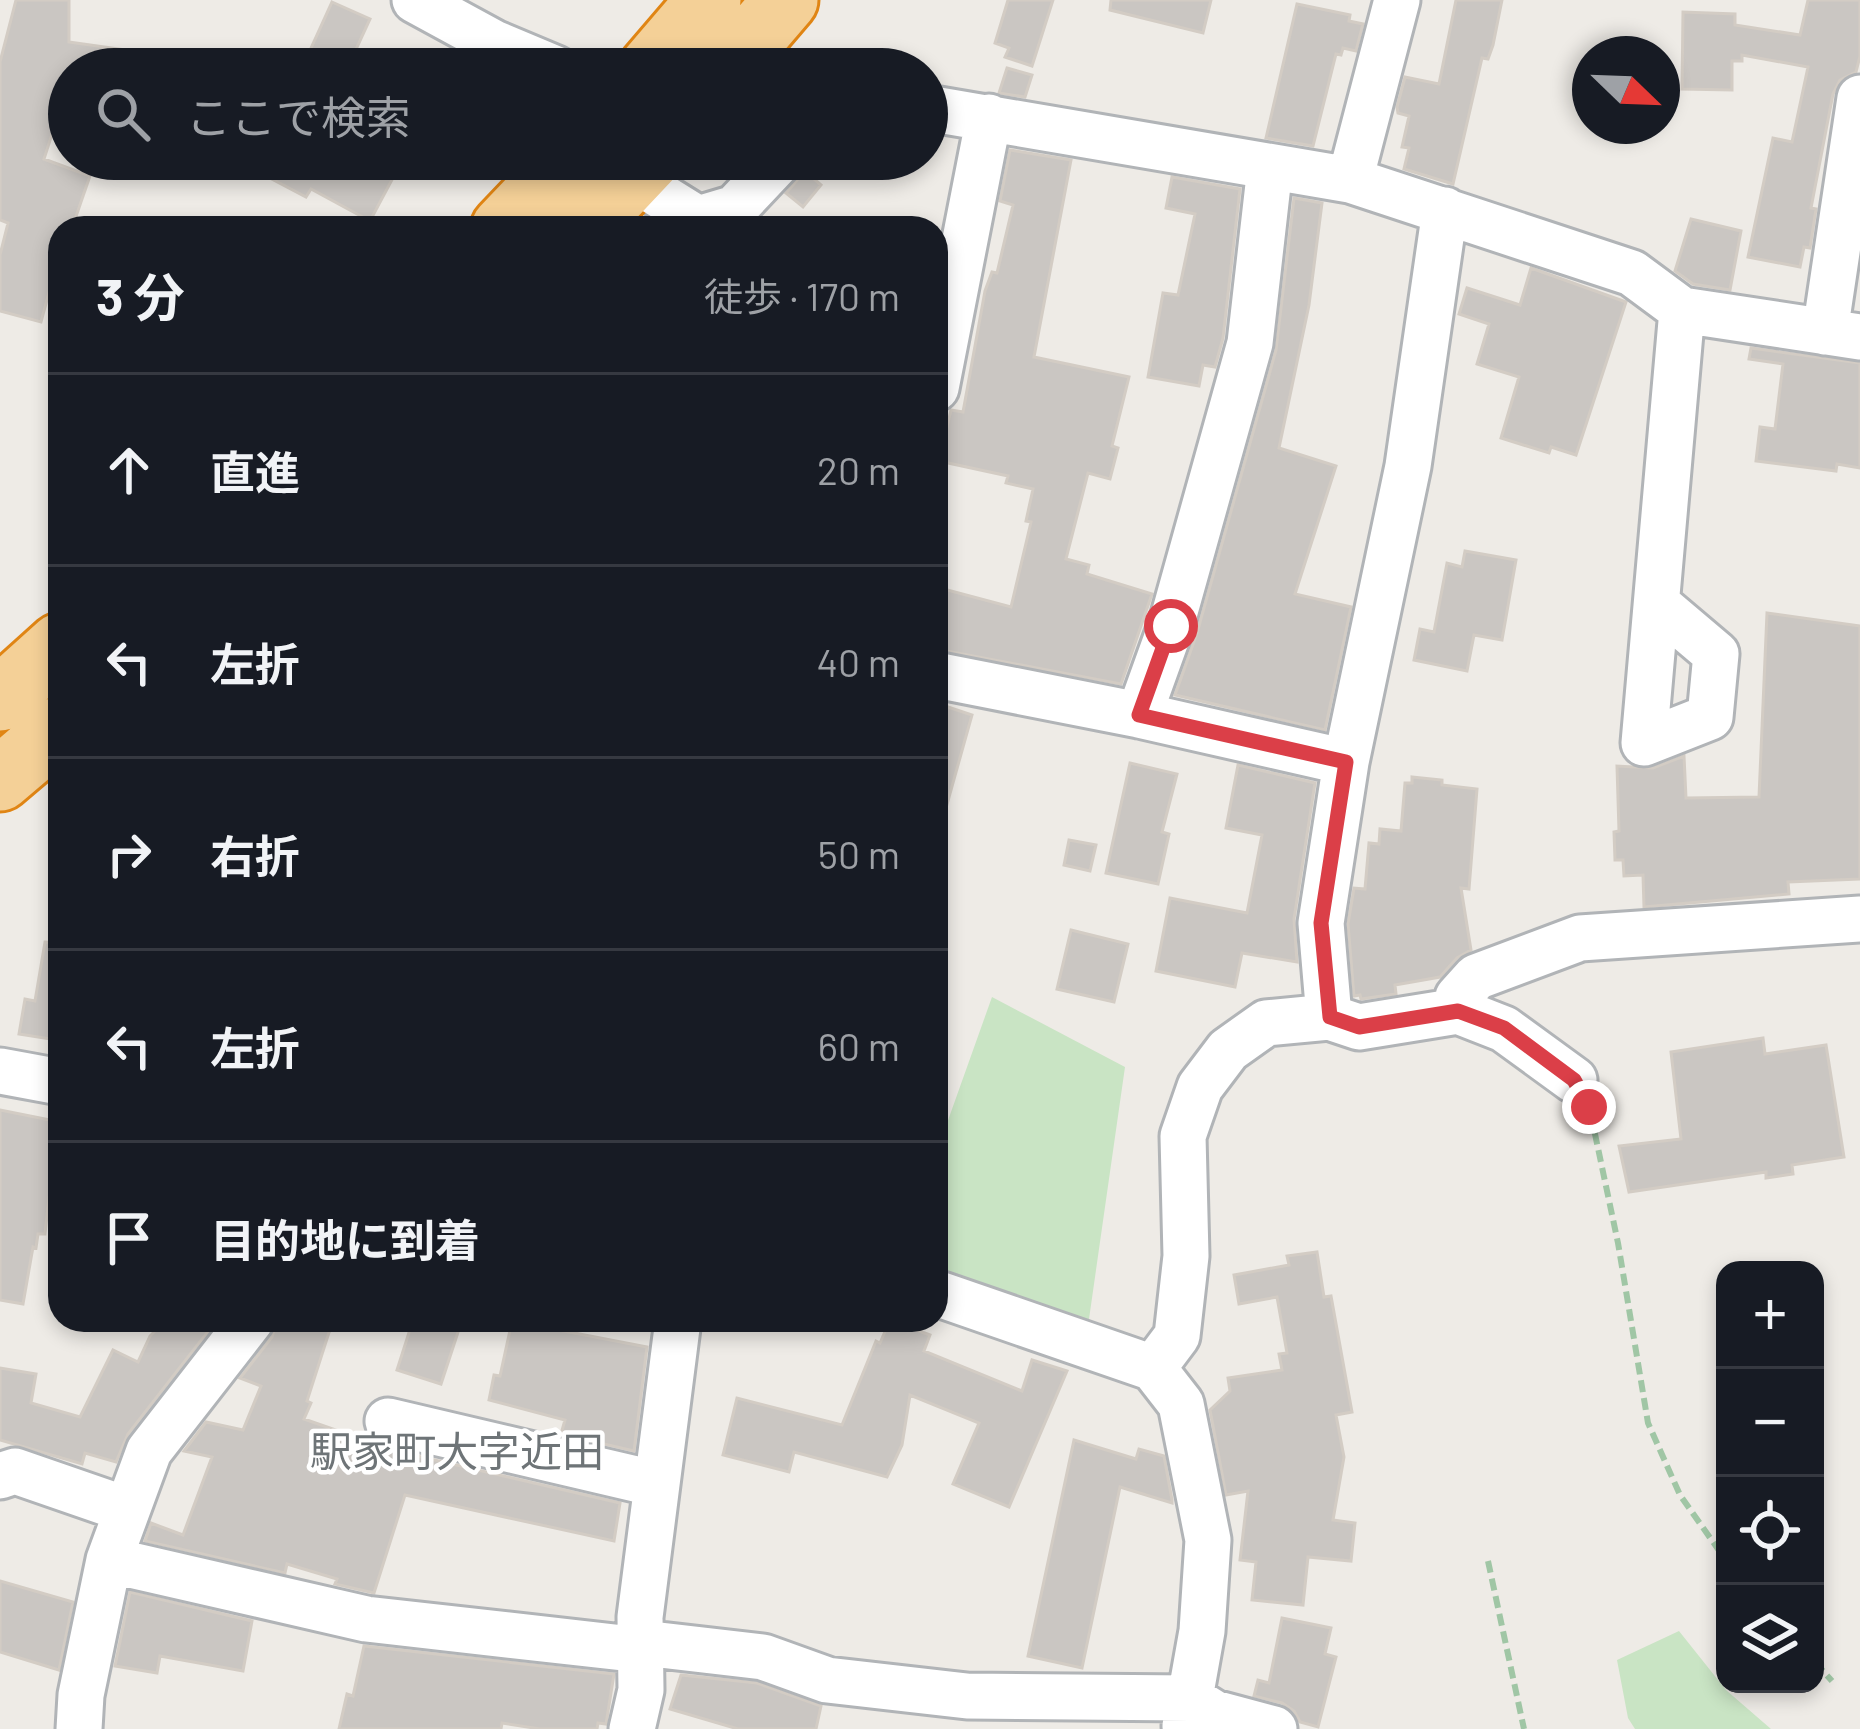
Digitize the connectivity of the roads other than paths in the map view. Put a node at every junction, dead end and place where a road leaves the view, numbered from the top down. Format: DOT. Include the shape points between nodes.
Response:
graph roads {
  1 [pos="415,0"];
  2 [pos="709,0"];
  3 [pos="786,0"];
  4 [pos="1397,0"];
  5 [pos="506,48"];
  6 [pos="668,48"];
  7 [pos="745,48"];
  8 [pos="1860,98"];
  9 [pos="948,111"];
  10 [pos="988,117"];
  11 [pos="1270,166"];
  12 [pos="549,180"];
  13 [pos="621,180"];
  14 [pos="651,180"];
  15 [pos="761,180"];
  16 [pos="1350,180"];
  17 [pos="1445,210"];
  18 [pos="514,216"];
  19 [pos="593,216"];
  20 [pos="694,216"];
  21 [pos="708,216"];
  22 [pos="1682,310"];
  23 [pos="948,325"];
  24 [pos="1843,334"];
  25 [pos="1657,604"];
  26 [pos="48,656"];
  27 [pos="948,677"];
  28 [pos="0,700"];
  29 [pos="1139,715"];
  30 [pos="48,738"];
  31 [pos="1346,762"];
  32 [pos="0,779"];
  33 [pos="1860,919"];
  34 [pos="1458,1011"];
  35 [pos="1330,1017"];
  36 [pos="0,1071"];
  37 [pos="48,1080"];
  38 [pos="1574,1080"];
  39 [pos="948,1298"];
  40 [pos="241,1332"];
  41 [pos="676,1332"];
  42 [pos="1153,1368"];
  43 [pos="388,1421"];
  44 [pos="0,1476"];
  45 [pos="657,1484"];
  46 [pos="125,1509"];
  47 [pos="109,1560"];
  48 [pos="640,1650"];
  49 [pos="1188,1713"];
  50 [pos="80,1729"];
  51 [pos="632,1729"];
  52 [pos="1274,1729"];
  1 -- 5 [label="street"];
  2 -- 6 [label="highway"];
  3 -- 7 [label="highway"];
  4 -- 16 [label="street"];
  8 -- 24 [label="street"];
  9 -- 10 [label="street"];
  10 -- 11 [label="street"];
  10 -- 23 [label="street"];
  11 -- 16 [label="street"];
  11 -- 29 [label="street" via="1250,343"];
  12 -- 18 [label="highway"];
  13 -- 19 [label="highway"];
  14 -- 20 [label="street"];
  15 -- 21 [label="street" via="735,208"];
  16 -- 17 [label="street"];
  17 -- 22 [label="street" via="1632,273"];
  17 -- 31 [label="street" via="1408,466"];
  22 -- 24 [label="street"];
  22 -- 25 [label="street"];
  26 -- 28 [label="highway"];
  27 -- 29 [label="street"];
  29 -- 31 [label="street"];
  30 -- 32 [label="highway"];
  31 -- 35 [label="street" via="1321,923"];
  33 -- 34 [label="street" via="1580,938 1476,977 1458,997"];
  34 -- 35 [label="street" via="1359,1027"];
  34 -- 38 [label="street" via="1504,1028"];
  35 -- 42 [label="street" via="1266,1023 1228,1050 1200,1088 1183,1136 1186,1256 1177,1336"];
  36 -- 37 [label="street"];
  39 -- 42 [label="street"];
  40 -- 46 [label="street" via="149,1451"];
  41 -- 45 [label="street"];
  42 -- 49 [label="street" via="1181,1404 1208,1540"];
  43 -- 45 [label="street"];
  44 -- 46 [label="street" via="15,1471"];
  45 -- 48 [label="street"];
  46 -- 47 [label="street"];
  47 -- 48 [label="street" via="367,1619"];
  47 -- 50 [label="street"];
  48 -- 49 [label="street" via="660,1645 763,1657 827,1681"];
  48 -- 51 [label="street"];
  49 -- 52 [label="street"];
}
